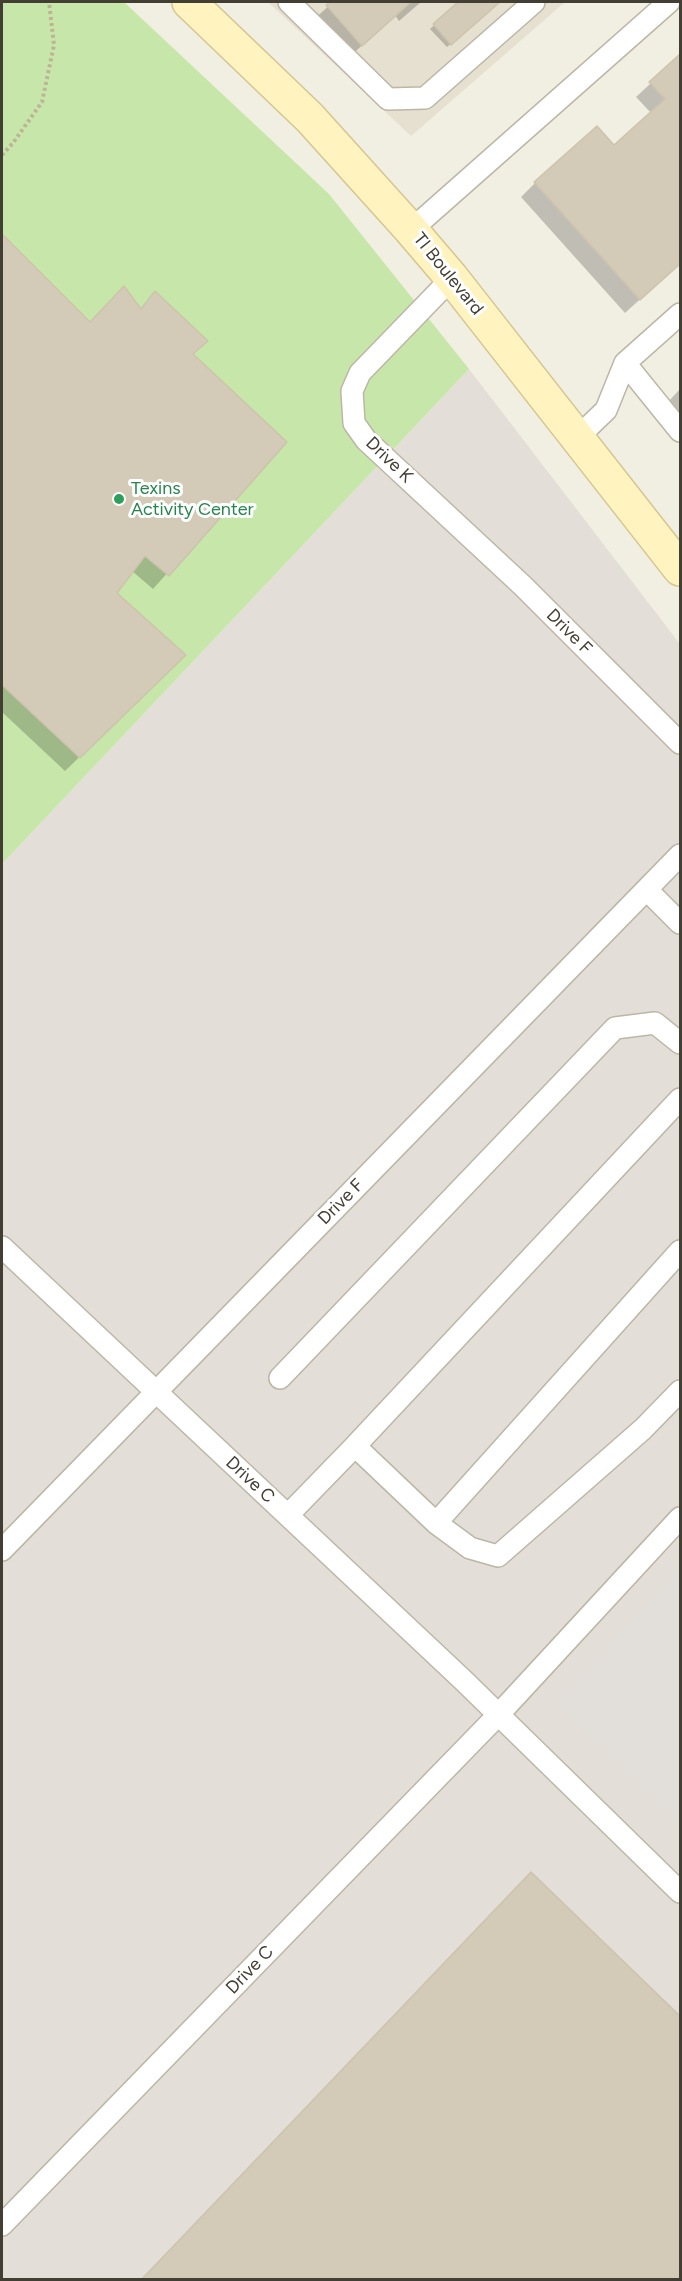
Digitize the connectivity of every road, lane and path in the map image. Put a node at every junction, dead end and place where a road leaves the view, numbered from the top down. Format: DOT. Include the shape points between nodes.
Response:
graph roads {
  1 [pos="49,2"];
  2 [pos="189,2"];
  3 [pos="288,2"];
  4 [pos="534,2"];
  5 [pos="669,2"];
  6 [pos="2,155"];
  7 [pos="411,230"];
  8 [pos="452,278"];
  9 [pos="681,314"];
  10 [pos="626,363"];
  11 [pos="681,430"];
  12 [pos="578,437"];
  13 [pos="456,523"];
  14 [pos="681,569"];
  15 [pos="681,743"];
  16 [pos="681,855"];
  17 [pos="647,890"];
  18 [pos="681,923"];
  19 [pos="681,1043"];
  20 [pos="681,1099"];
  21 [pos="2,1247"];
  22 [pos="681,1251"];
  23 [pos="280,1378"];
  24 [pos="156,1391"];
  25 [pos="681,1391"];
  26 [pos="355,1446"];
  27 [pos="288,1515"];
  28 [pos="681,1518"];
  29 [pos="436,1523"];
  30 [pos="2,1550"];
  31 [pos="499,1714"];
  32 [pos="681,1892"];
  33 [pos="2,2225"];
  1 -- 6 [label="path" via="54,45 42,102"];
  2 -- 7 [label="street, TI Boulevard" via="310,118"];
  3 -- 4 [label="lane" via="388,99 425,98"];
  5 -- 7 [label="lane"];
  7 -- 8 [label="street, TI Boulevard"];
  8 -- 12 [label="street, TI Boulevard"];
  8 -- 13 [label="lane, Drive K" via="360,373 352,391 354,423 366,440"];
  9 -- 10 [label="lane"];
  10 -- 11 [label="lane"];
  10 -- 12 [label="lane" via="606,410"];
  12 -- 14 [label="street, TI Boulevard"];
  13 -- 15 [label="lane, Drive F"];
  16 -- 17 [label="lane, Drive F"];
  17 -- 18 [label="lane"];
  17 -- 24 [label="lane, Drive F"];
  19 -- 23 [label="lane" via="655,1023 615,1028"];
  20 -- 26 [label="lane"];
  21 -- 24 [label="lane, Drive C"];
  22 -- 29 [label="lane"];
  24 -- 27 [label="lane, Drive C"];
  24 -- 30 [label="lane, Drive F"];
  25 -- 29 [label="lane" via="498,1556 470,1548"];
  26 -- 27 [label="lane"];
  26 -- 29 [label="lane"];
  27 -- 31 [label="lane, Drive C"];
  28 -- 31 [label="lane, Drive C"];
  31 -- 32 [label="lane, Drive C"];
  31 -- 33 [label="lane, Drive C"];
}
